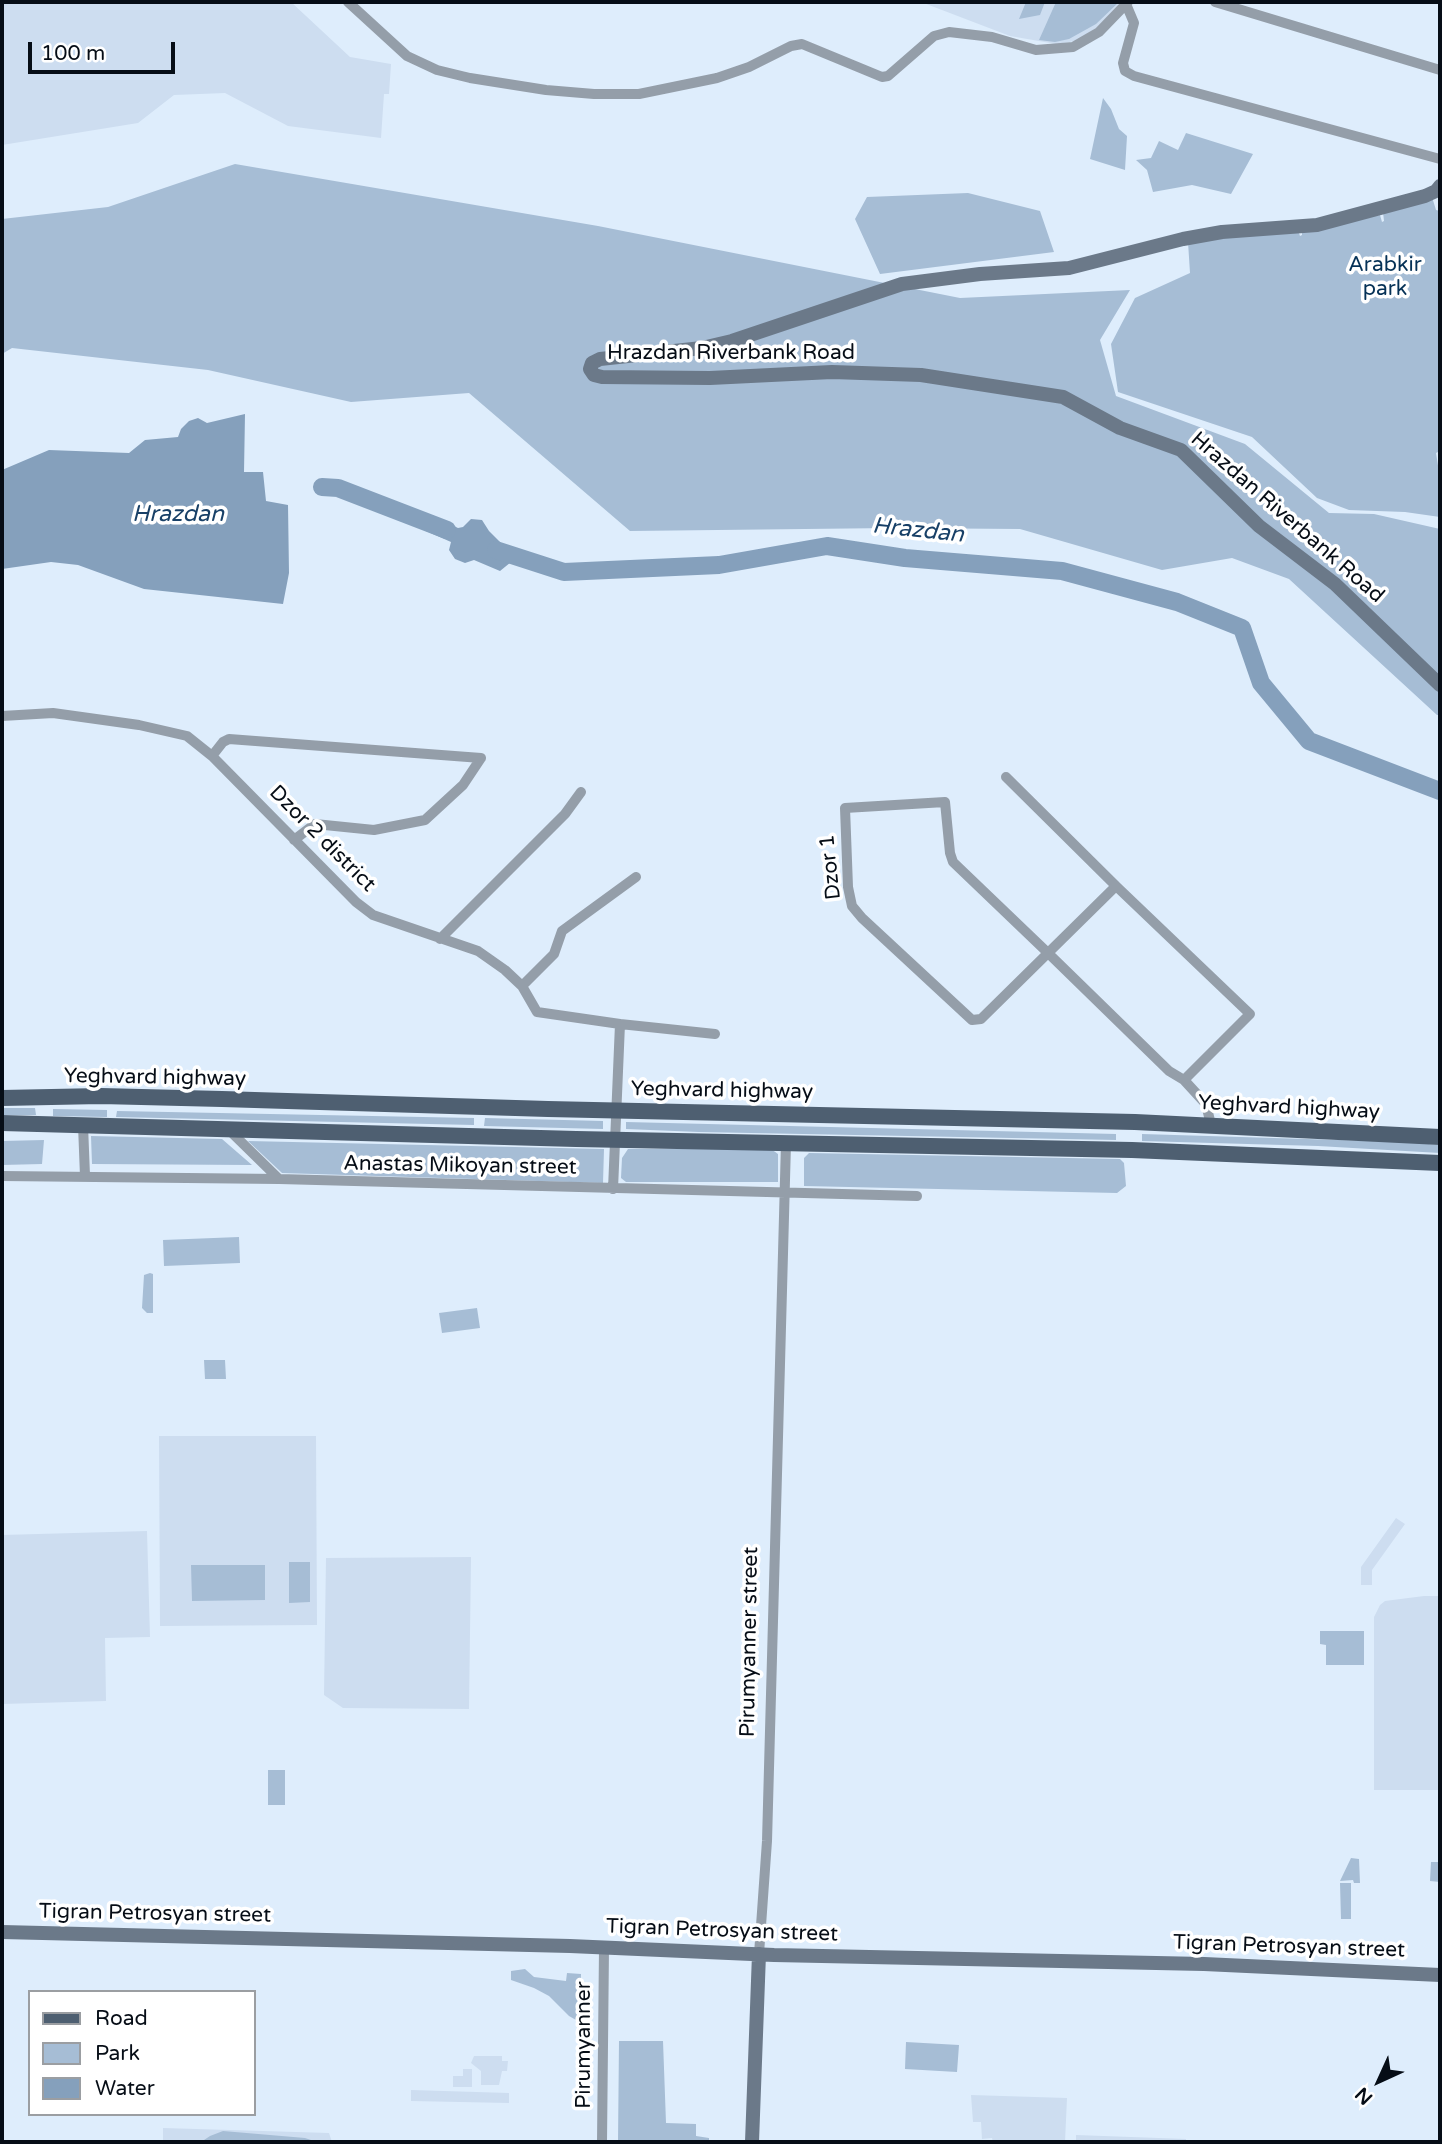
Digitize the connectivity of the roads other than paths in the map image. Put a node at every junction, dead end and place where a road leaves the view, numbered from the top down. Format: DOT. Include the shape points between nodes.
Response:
graph roads {
  1 [pos="348,2"];
  2 [pos="1215,2"];
  3 [pos="1127,3"];
  4 [pos="1440,70"];
  5 [pos="1440,159"];
  6 [pos="1440,187"];
  7 [pos="1440,685"];
  8 [pos="2,716"];
  9 [pos="212,756"];
  10 [pos="1006,777"];
  11 [pos="580,792"];
  12 [pos="294,840"];
  13 [pos="636,877"];
  14 [pos="1116,886"];
  15 [pos="440,939"];
  16 [pos="1048,953"];
  17 [pos="522,986"];
  18 [pos="620,1024"];
  19 [pos="715,1034"];
  20 [pos="1184,1080"];
  21 [pos="2,1098"];
  22 [pos="47,1098"];
  23 [pos="617,1109"];
  24 [pos="1135,1122"];
  25 [pos="2,1123"];
  26 [pos="46,1124"];
  27 [pos="83,1125"];
  28 [pos="1211,1125"];
  29 [pos="228,1129"];
  30 [pos="1440,1137"];
  31 [pos="615,1140"];
  32 [pos="786,1143"];
  33 [pos="1132,1150"];
  34 [pos="1440,1163"];
  35 [pos="2,1176"];
  36 [pos="85,1176"];
  37 [pos="279,1179"];
  38 [pos="613,1189"];
  39 [pos="785,1193"];
  40 [pos="917,1196"];
  41 [pos="2,1932"];
  42 [pos="2,1941"];
  43 [pos="604,1951"];
  44 [pos="759,1957"];
  45 [pos="1440,1977"];
  46 [pos="602,2142"];
  47 [pos="752,2142"];
  1 -- 3 [label="street" via="407,56 437,70 594,94 639,94 717,78 802,44 882,77 934,36 949,32 1056,50 1073,47 1099,32"];
  2 -- 4 [label="street"];
  3 -- 5 [label="street" via="1135,23 1123,63 1125,71 1134,76"];
  6 -- 7 [label="main road, Hrazdan Riverbank Road" via="1425,196 1317,225 1222,232 1069,268 902,285 732,341 600,359 590,369 602,377 832,372 921,375 1063,397 1120,428 1181,450 1259,526 1335,584"];
  8 -- 9 [label="street, Dzor 2 district" via="53,713 139,725 187,736"];
  9 -- 12 [label="street, Dzor 2 district"];
  9 -- 12 [label="street" via="229,739 481,758 463,785 425,820 374,830 315,824"];
  10 -- 14 [label="street"];
  11 -- 15 [label="street" via="565,814"];
  12 -- 15 [label="street, Dzor 2 district" via="373,915"];
  13 -- 17 [label="street" via="562,931 554,954"];
  14 -- 16 [label="street, Dzor 1"];
  14 -- 20 [label="street" via="1250,1014"];
  15 -- 17 [label="street, Dzor 2 district" via="478,951"];
  16 -- 16 [label="street, Dzor 1" via="981,1020 972,1020 852,906 845,808 945,802 953,862"];
  16 -- 20 [label="street, Dzor 1" via="1169,1071"];
  17 -- 18 [label="street, Dzor 2 district" via="537,1012"];
  18 -- 19 [label="street"];
  18 -- 23 [label="street"];
  20 -- 28 [label="street, Dzor 1" via="1206,1104"];
  21 -- 22 [label="main road, Yeghvard highway"];
  22 -- 23 [label="main road, Yeghvard highway"];
  22 -- 26 [label="main road"];
  23 -- 24 [label="main road, Yeghvard highway"];
  23 -- 31 [label="street"];
  24 -- 28 [label="main road, Yeghvard highway"];
  24 -- 33 [label="main road"];
  25 -- 26 [label="main road"];
  26 -- 27 [label="main road"];
  27 -- 29 [label="main road"];
  27 -- 36 [label="street"];
  28 -- 30 [label="main road, Yeghvard highway"];
  29 -- 31 [label="main road"];
  29 -- 37 [label="street"];
  31 -- 32 [label="main road"];
  31 -- 38 [label="street"];
  32 -- 33 [label="main road"];
  32 -- 39 [label="street, Pirumyanner street"];
  33 -- 34 [label="main road"];
  35 -- 36 [label="street, Anastas Mikoyan street"];
  36 -- 37 [label="street, Anastas Mikoyan street"];
  37 -- 38 [label="street, Anastas Mikoyan street"];
  38 -- 39 [label="street, Anastas Mikoyan street"];
  39 -- 40 [label="street, Anastas Mikoyan street"];
  39 -- 44 [label="street, Pirumyanner street"];
  41 -- 43 [label="main road, Tigran Petrosyan street"];
  42 -- 43 [label="main road, Tigran Petrosyan street"];
  43 -- 44 [label="main road, Tigran Petrosyan street"];
  43 -- 46 [label="street, Pirumyanner"];
  44 -- 45 [label="main road, Tigran Petrosyan street" via="1192,1964"];
  44 -- 47 [label="main road, Pirumyanner street"];
}
